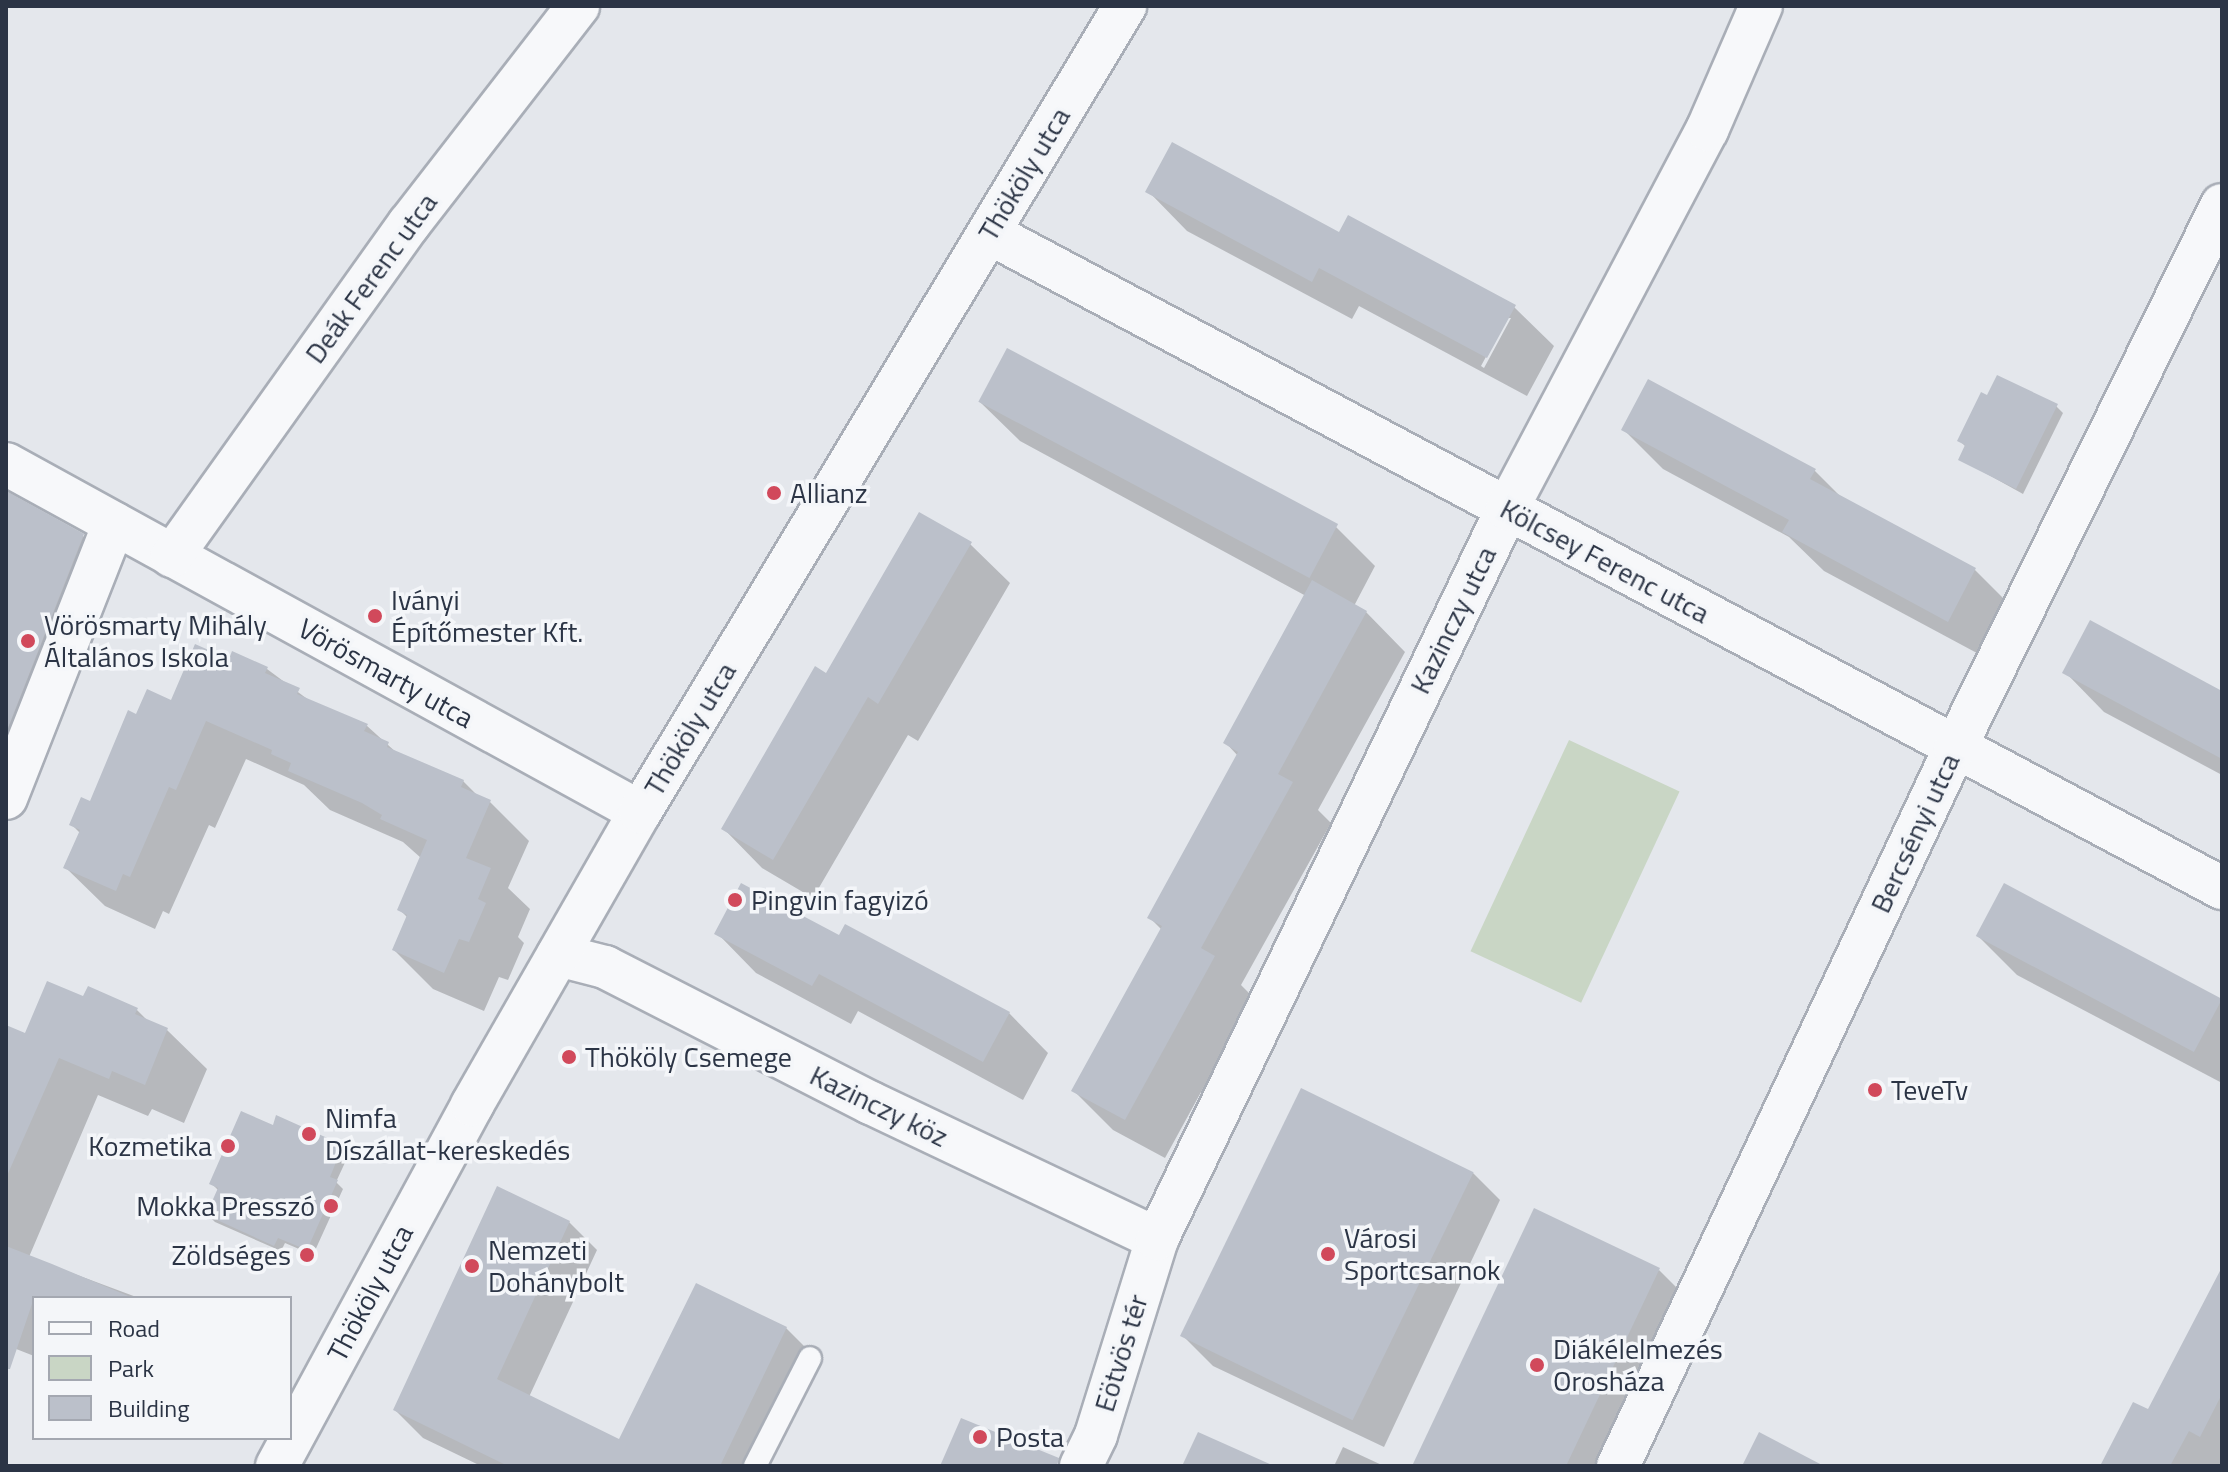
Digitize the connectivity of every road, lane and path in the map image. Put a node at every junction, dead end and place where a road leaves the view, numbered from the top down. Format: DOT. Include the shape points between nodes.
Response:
graph roads {
  1 [pos="578,6"];
  2 [pos="1125,6"];
  3 [pos="1761,6"];
  4 [pos="2220,215"];
  5 [pos="989,233"];
  6 [pos="6,464"];
  7 [pos="1507,509"];
  8 [pos="114,524"];
  9 [pos="172,556"];
  10 [pos="1955,748"];
  11 [pos="6,798"];
  12 [pos="640,812"];
  13 [pos="2222,888"];
  14 [pos="558,955"];
  15 [pos="1157,1239"];
  16 [pos="810,1358"];
  17 [pos="292,1438"];
  18 [pos="291,1440"];
  19 [pos="277,1466"];
  20 [pos="755,1466"];
  21 [pos="1081,1466"];
  22 [pos="1618,1466"];
  1 -- 9 [label="street, Deák Ferenc utca" via="409,224"];
  2 -- 5 [label="street, Thököly utca"];
  3 -- 7 [label="street, Kazinczy utca" via="1707,130"];
  4 -- 10 [label="street, Bercsényi utca"];
  5 -- 7 [label="street, Kölcsey Ferenc utca"];
  5 -- 12 [label="street, Thököly utca"];
  6 -- 8 [label="street, Vörösmarty utca"];
  7 -- 10 [label="street, Kölcsey Ferenc utca"];
  7 -- 15 [label="street, Kazinczy utca"];
  8 -- 9 [label="street, Vörösmarty utca"];
  8 -- 11 [label="street"];
  9 -- 12 [label="street, Vörösmarty utca"];
  10 -- 13 [label="street, Kölcsey Ferenc utca"];
  10 -- 22 [label="street, Bercsényi utca"];
  12 -- 14 [label="street, Thököly utca"];
  14 -- 15 [label="street, Kazinczy köz" via="605,967 871,1103"];
  14 -- 17 [label="street, Thököly utca"];
  15 -- 21 [label="street, Eötvös tér" via="1096,1435"];
  16 -- 20 [label="lane"];
  18 -- 19 [label="street, Thököly utca"];
}
